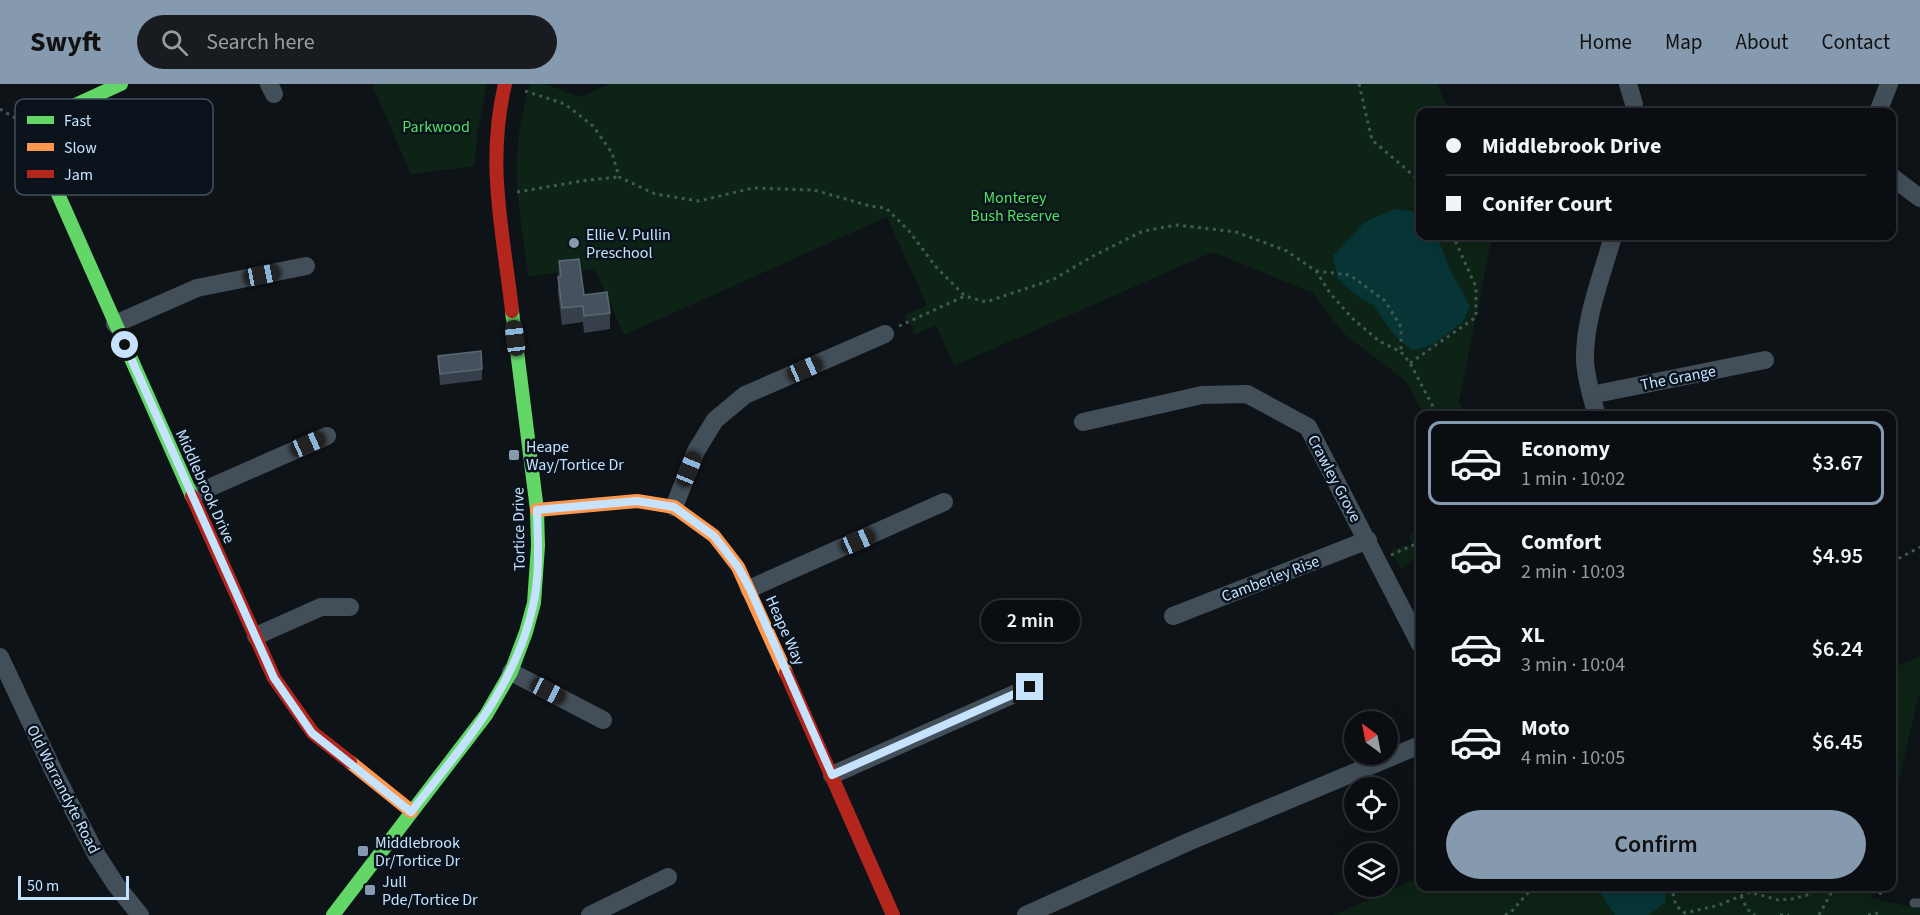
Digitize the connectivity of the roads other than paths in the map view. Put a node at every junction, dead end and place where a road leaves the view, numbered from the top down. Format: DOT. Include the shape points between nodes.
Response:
graph roads {
  1 [pos="121,84"];
  2 [pos="505,84"];
  3 [pos="1628,84"];
  4 [pos="1889,84"];
  5 [pos="87,99"];
  6 [pos="1634,108"];
  7 [pos="1880,108"];
  8 [pos="1896,180"];
  9 [pos="58,195"];
  10 [pos="1920,198"];
  11 [pos="1612,240"];
  12 [pos="306,266"];
  13 [pos="115,324"];
  14 [pos="885,334"];
  15 [pos="1765,360"];
  16 [pos="1591,395"];
  17 [pos="1596,411"];
  18 [pos="1083,422"];
  19 [pos="327,436"];
  20 [pos="193,495"];
  21 [pos="944,502"];
  22 [pos="674,507"];
  23 [pos="537,510"];
  24 [pos="1368,540"];
  25 [pos="750,589"];
  26 [pos="350,608"];
  27 [pos="1173,615"];
  28 [pos="256,636"];
  29 [pos="1416,636"];
  30 [pos="0,657"];
  31 [pos="511,672"];
  32 [pos="1030,687"];
  33 [pos="603,720"];
  34 [pos="1416,747"];
  35 [pos="832,775"];
  36 [pos="411,812"];
  37 [pos="668,877"];
  38 [pos="140,915"];
  39 [pos="333,915"];
  40 [pos="590,915"];
  41 [pos="893,915"];
  42 [pos="1026,915"];
  1 -- 5 [label="street, Middlebrook Drive"];
  2 -- 23 [label="street, Tortice Drive" via="497,119 495,157"];
  3 -- 6 [label="street"];
  4 -- 7 [label="street"];
  8 -- 10 [label="street"];
  9 -- 13 [label="street, Middlebrook Drive"];
  11 -- 16 [label="street" via="1588,328 1585,362"];
  12 -- 13 [label="street" via="197,288"];
  13 -- 20 [label="street, Middlebrook Drive"];
  14 -- 22 [label="street" via="745,395 715,420 696,451"];
  15 -- 16 [label="street, The Grange"];
  16 -- 17 [label="street"];
  18 -- 24 [label="street, Crawley Grove" via="1202,395 1247,394 1308,428"];
  19 -- 20 [label="street"];
  20 -- 28 [label="street, Middlebrook Drive"];
  21 -- 25 [label="street"];
  22 -- 23 [label="street, Heape Way" via="637,501"];
  22 -- 25 [label="street, Heape Way" via="714,536"];
  23 -- 31 [label="street, Tortice Drive" via="534,603"];
  24 -- 27 [label="street, Camberley Rise"];
  24 -- 29 [label="street, Crawley Grove"];
  25 -- 35 [label="street, Heape Way"];
  26 -- 28 [label="street" via="321,608"];
  28 -- 36 [label="street, Middlebrook Drive" via="274,678 312,733"];
  30 -- 38 [label="street, Old Warrandyte Road" via="96,854"];
  31 -- 33 [label="street"];
  31 -- 36 [label="street, Tortice Drive" via="486,715"];
  32 -- 35 [label="street"];
  34 -- 42 [label="street"];
  35 -- 41 [label="street, Heape Way"];
  36 -- 39 [label="street, Tortice Drive"];
  37 -- 40 [label="street"];
}
